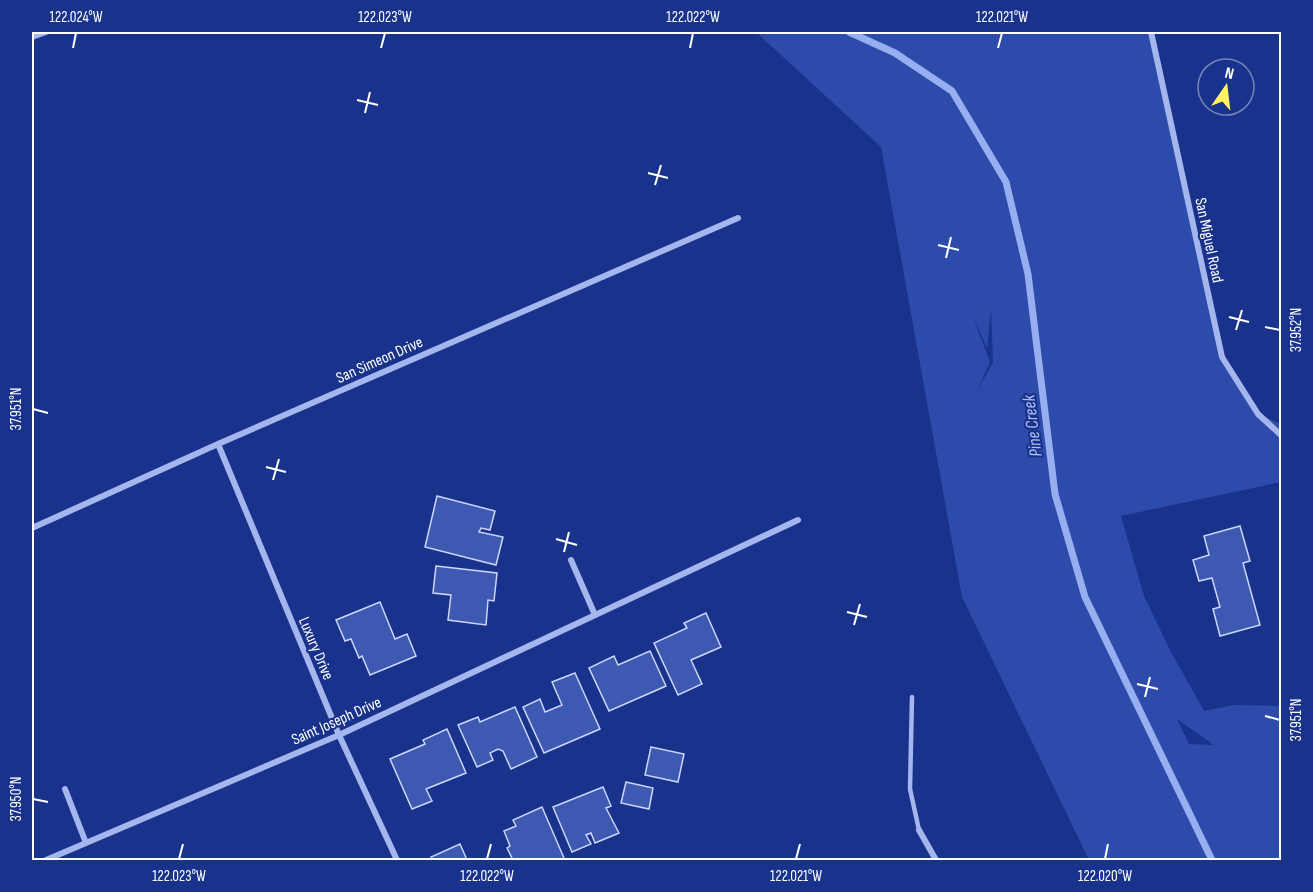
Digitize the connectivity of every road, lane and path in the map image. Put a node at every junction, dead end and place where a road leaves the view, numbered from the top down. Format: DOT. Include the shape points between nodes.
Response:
graph roads {
  1 [pos="46,32"];
  2 [pos="1151,32"];
  3 [pos="32,37"];
  4 [pos="738,218"];
  5 [pos="1281,436"];
  6 [pos="218,444"];
  7 [pos="798,520"];
  8 [pos="32,528"];
  9 [pos="572,560"];
  10 [pos="595,615"];
  11 [pos="912,697"];
  12 [pos="339,735"];
  13 [pos="65,789"];
  14 [pos="919,830"];
  15 [pos="86,843"];
  16 [pos="46,861"];
  17 [pos="397,861"];
  18 [pos="936,861"];
  1 -- 3 [label="street"];
  2 -- 5 [label="street, San Miguel Road" via="1222,357 1258,414"];
  4 -- 6 [label="street, San Simeon Drive"];
  6 -- 8 [label="street, San Simeon Drive"];
  6 -- 12 [label="street, Luxury Drive"];
  7 -- 10 [label="street, Saint Joseph Drive"];
  9 -- 10 [label="street"];
  10 -- 12 [label="street, Saint Joseph Drive"];
  11 -- 14 [label="lane" via="910,789"];
  12 -- 15 [label="street, Saint Joseph Drive"];
  12 -- 17 [label="street, Luxury Drive"];
  13 -- 15 [label="street"];
  14 -- 18 [label="street"];
  15 -- 16 [label="street, Saint Joseph Drive"];
}
